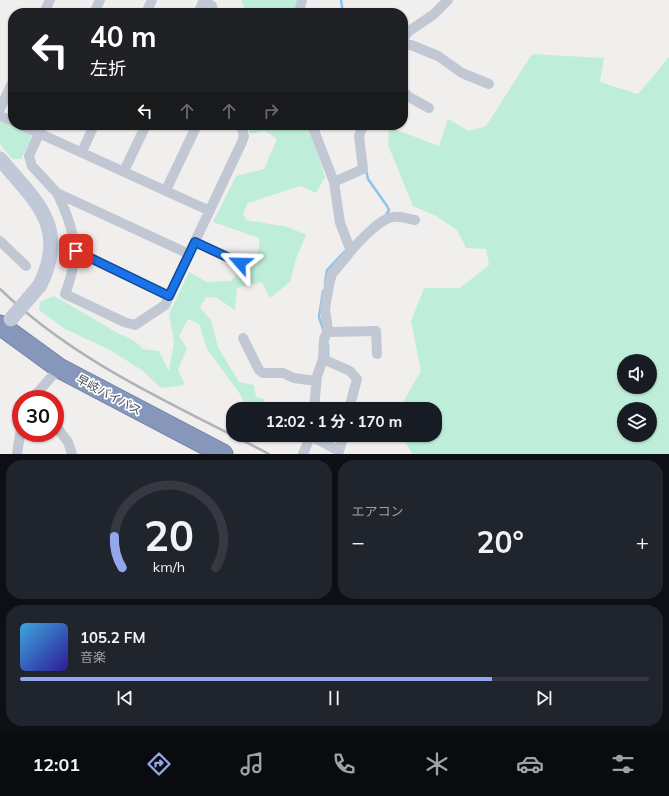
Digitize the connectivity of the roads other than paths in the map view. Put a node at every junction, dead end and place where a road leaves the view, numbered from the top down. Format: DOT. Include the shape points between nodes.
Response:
graph roads {
  1 [pos="204,0"];
  2 [pos="448,0"];
  3 [pos="213,8"];
  4 [pos="408,32"];
  5 [pos="408,46"];
  6 [pos="489,84"];
  7 [pos="8,92"];
  8 [pos="408,96"];
  9 [pos="429,108"];
  10 [pos="0,109"];
  11 [pos="41,130"];
  12 [pos="43,130"];
  13 [pos="92,130"];
  14 [pos="144,130"];
  15 [pos="195,130"];
  16 [pos="242,130"];
  17 [pos="314,130"];
  18 [pos="362,130"];
  19 [pos="82,152"];
  20 [pos="0,158"];
  21 [pos="124,171"];
  22 [pos="334,182"];
  23 [pos="166,190"];
  24 [pos="57,193"];
  25 [pos="210,211"];
  26 [pos="416,220"];
  27 [pos="0,241"];
  28 [pos="195,242"];
  29 [pos="76,251"];
  30 [pos="352,251"];
  31 [pos="189,254"];
  32 [pos="240,263"];
  33 [pos="26,266"];
  34 [pos="169,296"];
  35 [pos="5,324"];
  36 [pos="326,335"];
  37 [pos="243,338"];
  38 [pos="377,354"];
  39 [pos="327,361"];
  40 [pos="59,368"];
  41 [pos="316,381"];
  42 [pos="40,390"];
  43 [pos="314,402"];
  44 [pos="351,402"];
  45 [pos="64,437"];
  46 [pos="19,442"];
  47 [pos="308,442"];
  48 [pos="322,442"];
  49 [pos="343,442"];
  50 [pos="342,453"];
  51 [pos="17,454"];
  52 [pos="72,454"];
  53 [pos="223,454"];
  54 [pos="303,454"];
  1 -- 3 [label="street"];
  2 -- 4 [label="street" via="433,15"];
  5 -- 6 [label="street" via="438,56 462,73"];
  7 -- 10 [label="street"];
  8 -- 9 [label="street"];
  11 -- 24 [label="street" via="29,156 32,166"];
  12 -- 19 [label="street"];
  13 -- 19 [label="street"];
  14 -- 21 [label="street"];
  15 -- 23 [label="street"];
  16 -- 25 [label="street" via="242,142"];
  17 -- 22 [label="street"];
  18 -- 22 [label="street" via="363,169"];
  19 -- 21 [label="street"];
  20 -- 35 [label="street, bridge" via="44,213 51,233 51,255 40,285"];
  21 -- 23 [label="street"];
  22 -- 30 [label="street" via="340,223"];
  23 -- 25 [label="street"];
  24 -- 29 [label="street" via="71,222"];
  24 -- 31 [label="street"];
  25 -- 28 [label="street"];
  26 -- 30 [label="street" via="394,216 389,218"];
  27 -- 33 [label="street"];
  28 -- 31 [label="street"];
  28 -- 32 [label="street"];
  29 -- 34 [label="street"];
  29 -- 34 [label="street" via="72,277 65,294 135,325 165,305"];
  30 -- 36 [label="street" via="332,274 325,309"];
  31 -- 34 [label="street"];
  35 -- 40 [label="highway, 早岐バイパス"];
  36 -- 38 [label="street" via="331,332 376,331"];
  36 -- 39 [label="street"];
  37 -- 41 [label="street" via="263,373 283,373 294,378"];
  39 -- 41 [label="street"];
  39 -- 44 [label="street" via="354,374 357,378"];
  40 -- 42 [label="street"];
  40 -- 53 [label="highway, 早岐バイパス"];
  41 -- 43 [label="street"];
  45 -- 52 [label="street"];
  46 -- 51 [label="street"];
  47 -- 54 [label="street"];
  48 -- 50 [label="street"];
  49 -- 50 [label="street"];
}
